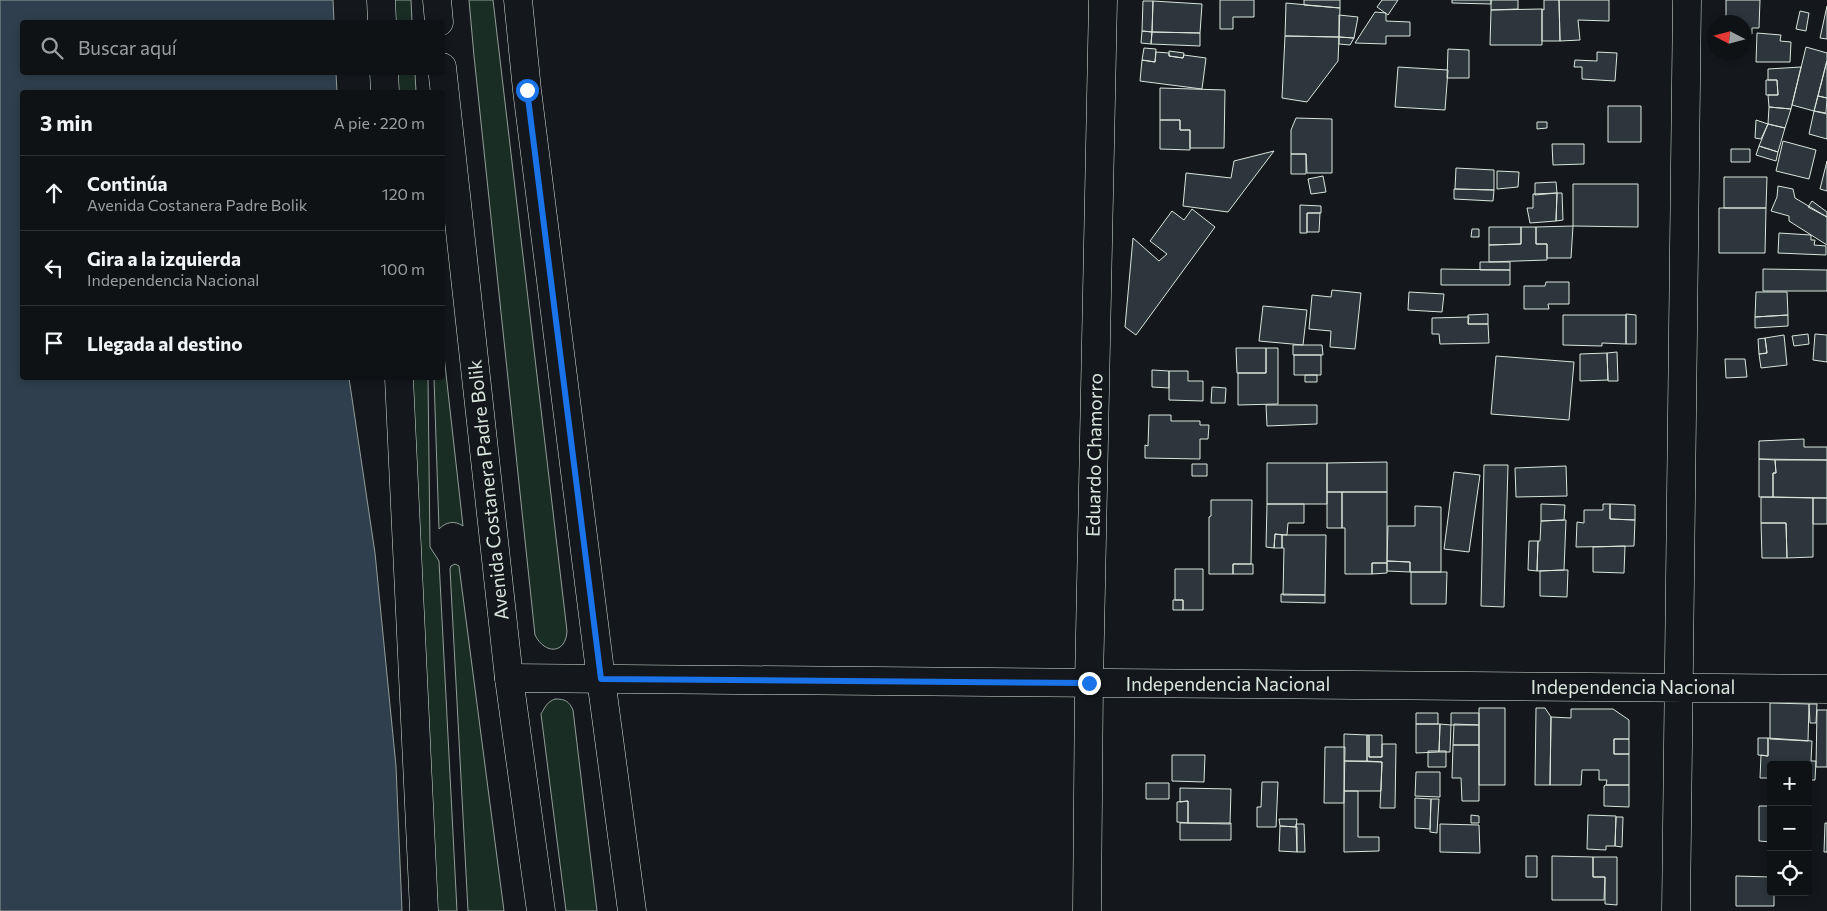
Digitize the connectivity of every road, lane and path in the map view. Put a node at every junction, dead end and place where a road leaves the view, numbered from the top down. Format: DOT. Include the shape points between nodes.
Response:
graph roads {
  1 [pos="381,0"];
  2 [pos="437,0"];
  3 [pos="518,0"];
  4 [pos="1102,0"];
  5 [pos="1687,0"];
  6 [pos="382,20"];
  7 [pos="439,20"];
  8 [pos="384,75"];
  9 [pos="443,75"];
  10 [pos="385,90"];
  11 [pos="445,90"];
  12 [pos="445,94"];
  13 [pos="399,380"];
  14 [pos="510,678"];
  15 [pos="601,679"];
  16 [pos="1089,683"];
  17 [pos="1679,687"];
  18 [pos="1827,688"];
  19 [pos="424,911"];
  20 [pos="541,911"];
  21 [pos="632,911"];
  22 [pos="1087,911"];
  23 [pos="1676,911"];
  1 -- 6 [label="street"];
  2 -- 7 [label="street"];
  3 -- 15 [label="street"];
  4 -- 16 [label="street, Eduardo Chamorro"];
  5 -- 17 [label="street"];
  8 -- 10 [label="street"];
  9 -- 11 [label="street, Avenida Costanera Padre Bolik"];
  12 -- 14 [label="street, Avenida Costanera Padre Bolik"];
  13 -- 19 [label="street"];
  14 -- 15 [label="street, Independencia Nacional"];
  14 -- 20 [label="street, Avenida Costanera Padre Bolik"];
  15 -- 16 [label="street, Independencia Nacional"];
  15 -- 21 [label="street"];
  16 -- 17 [label="street, Independencia Nacional"];
  16 -- 22 [label="street, Eduardo Chamorro"];
  17 -- 18 [label="street, Independencia Nacional"];
  17 -- 23 [label="street"];
}
